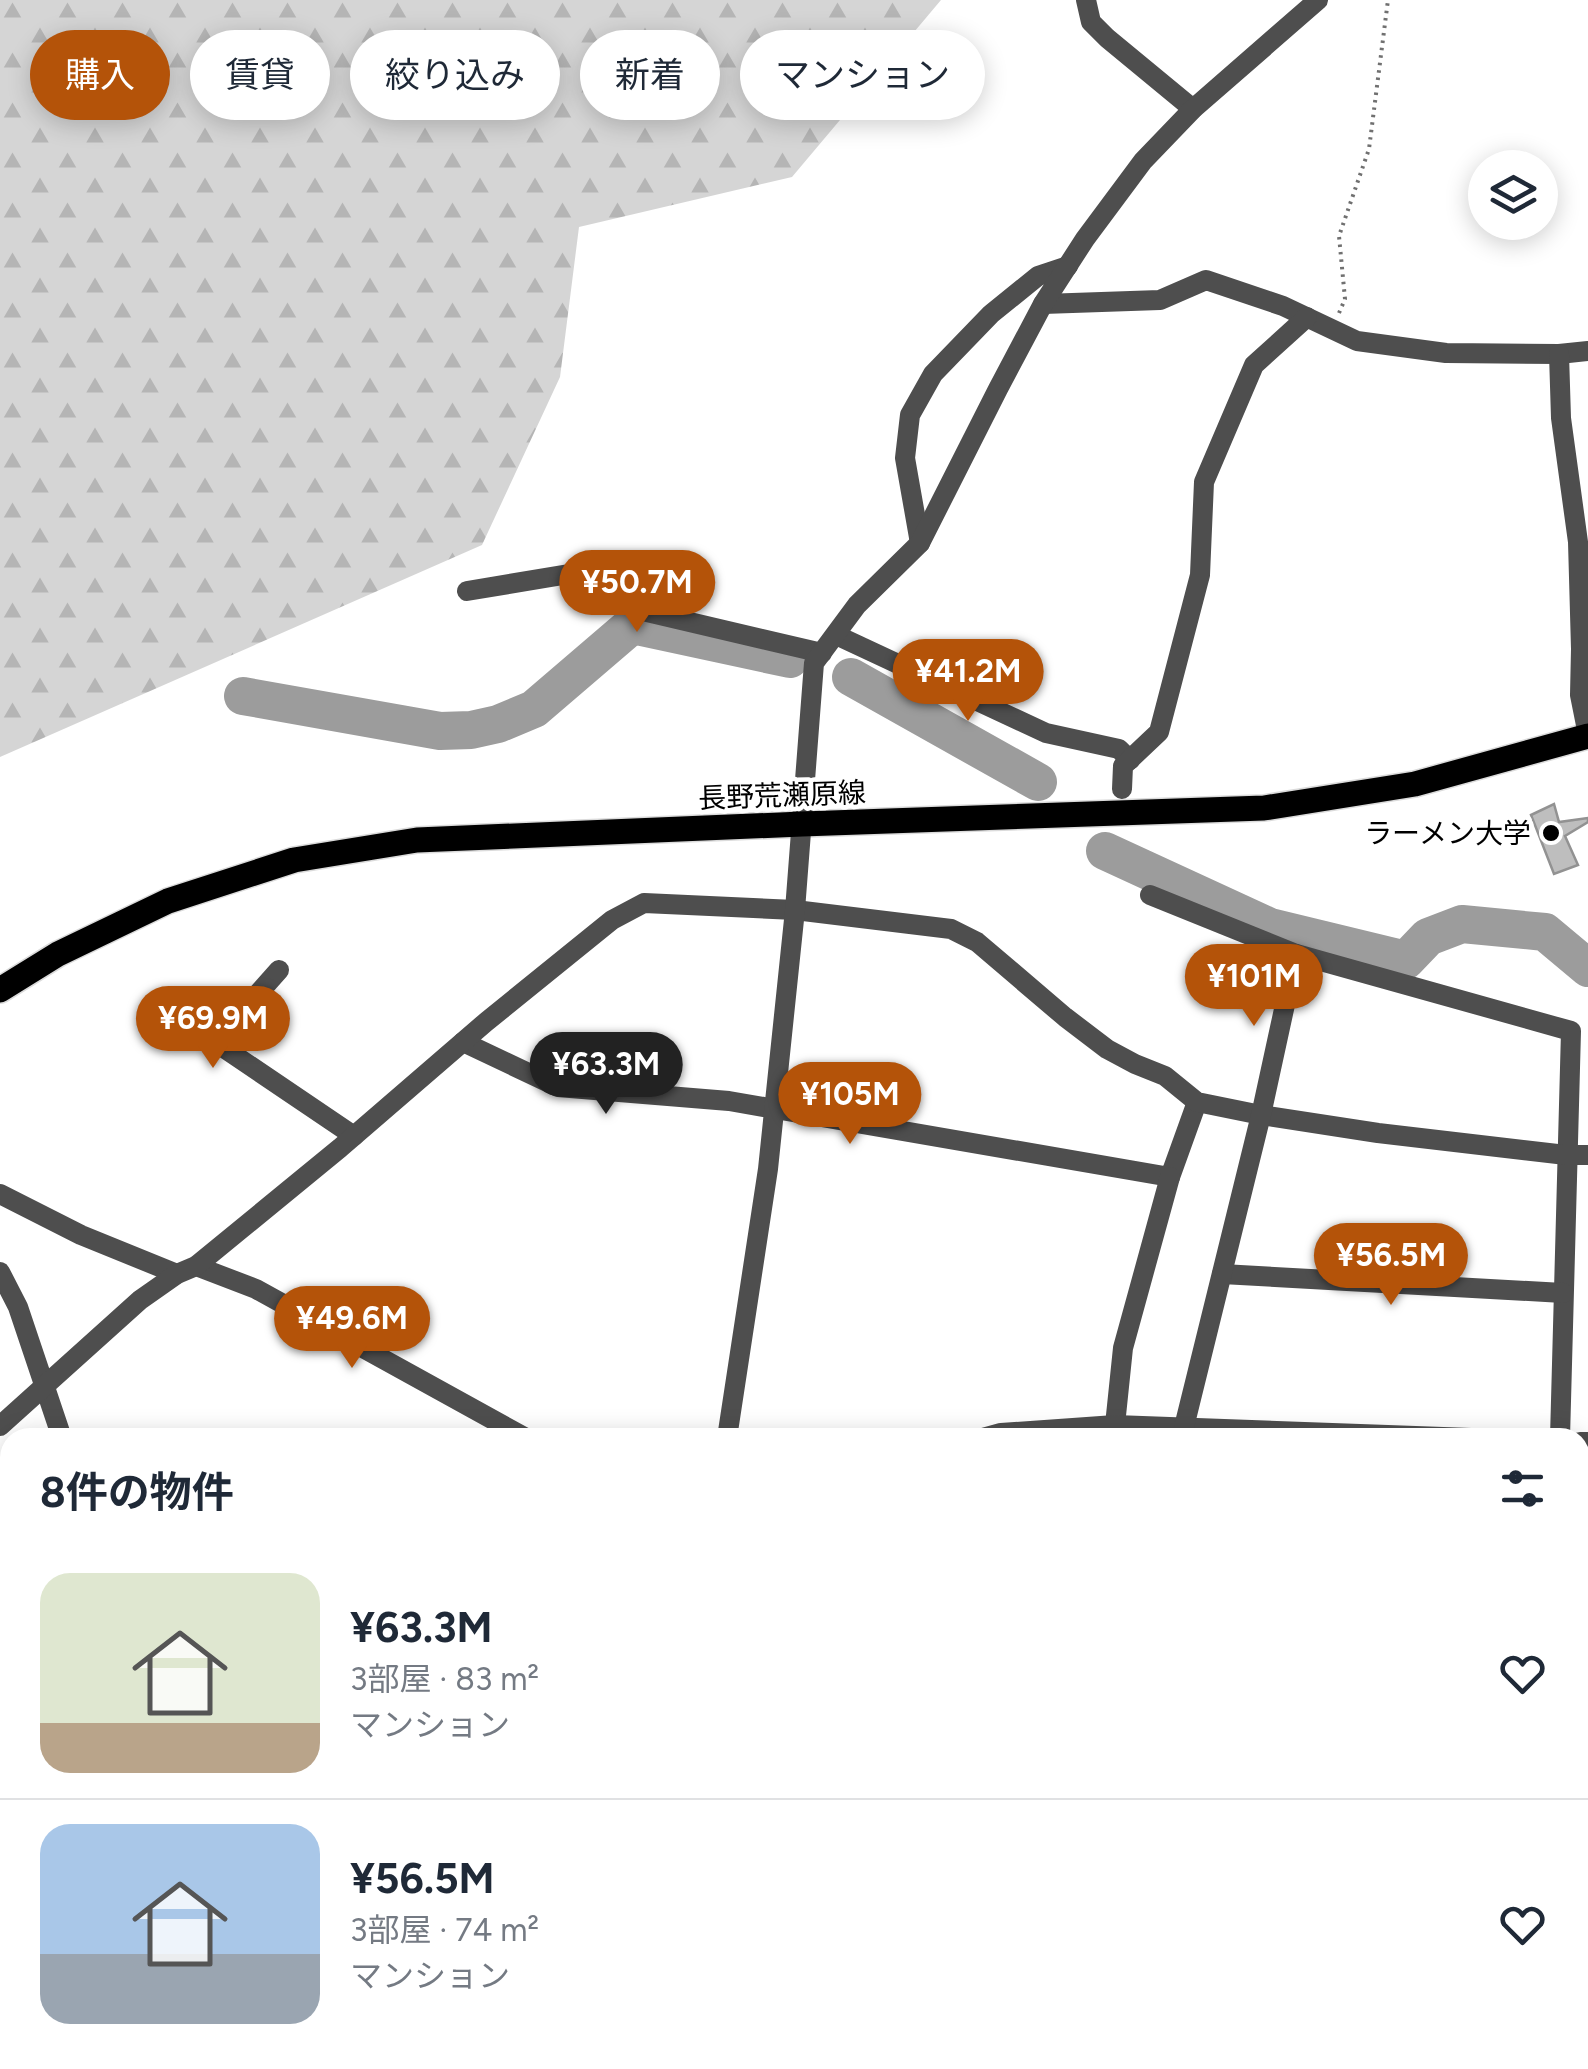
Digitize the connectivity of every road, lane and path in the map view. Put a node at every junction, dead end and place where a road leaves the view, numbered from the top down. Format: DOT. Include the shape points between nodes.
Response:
graph roads {
  1 [pos="1086,0"];
  2 [pos="1318,0"];
  3 [pos="1388,0"];
  4 [pos="1193,109"];
  5 [pos="1068,266"];
  6 [pos="1044,304"];
  7 [pos="1307,317"];
  8 [pos="1332,329"];
  9 [pos="1588,351"];
  10 [pos="1559,354"];
  11 [pos="920,544"];
  12 [pos="468,591"];
  13 [pos="836,635"];
  14 [pos="822,653"];
  15 [pos="1588,735"];
  16 [pos="1130,760"];
  17 [pos="1122,790"];
  18 [pos="802,824"];
  19 [pos="1150,895"];
  20 [pos="795,910"];
  21 [pos="1296,954"];
  22 [pos="280,970"];
  23 [pos="0,990"];
  24 [pos="462,1042"];
  25 [pos="1197,1102"];
  26 [pos="774,1110"];
  27 [pos="1261,1116"];
  28 [pos="354,1136"];
  29 [pos="1566,1155"];
  30 [pos="1588,1155"];
  31 [pos="1170,1177"];
  32 [pos="0,1194"];
  33 [pos="187,1270"];
  34 [pos="0,1272"];
  35 [pos="1222,1274"];
  36 [pos="1563,1293"];
  37 [pos="44,1388"];
  38 [pos="1115,1425"];
  39 [pos="5,1428"];
  40 [pos="58,1428"];
  41 [pos="508,1428"];
  42 [pos="728,1428"];
  43 [pos="1072,1428"];
  44 [pos="1145,1428"];
  45 [pos="1185,1428"];
  46 [pos="1560,1428"];
  1 -- 4 [label="street" via="1091,22"];
  2 -- 4 [label="street"];
  3 -- 8 [label="path" via="1369,149 1339,236 1344,299"];
  4 -- 5 [label="street" via="1143,161"];
  5 -- 6 [label="street"];
  5 -- 11 [label="street" via="1038,276 991,314 933,374 910,415 904,458"];
  6 -- 7 [label="street" via="1160,300 1206,280"];
  6 -- 11 [label="street"];
  7 -- 8 [label="street"];
  7 -- 16 [label="street" via="1254,365 1204,482 1200,575 1159,732"];
  8 -- 10 [label="street" via="1357,341 1446,353"];
  9 -- 10 [label="street"];
  10 -- 15 [label="street"];
  11 -- 13 [label="street"];
  12 -- 14 [label="street" via="605,568 647,612"];
  13 -- 14 [label="street"];
  13 -- 16 [label="street" via="1046,733 1118,749"];
  14 -- 18 [label="street" via="814,663"];
  15 -- 18 [label="main road, 長野荒瀬原線" via="1415,784 1264,808"];
  16 -- 17 [label="street" via="1123,766"];
  18 -- 20 [label="street"];
  18 -- 23 [label="main road, 長野荒瀬原線" via="417,840 294,860 168,901"];
  19 -- 21 [label="street"];
  20 -- 24 [label="street" via="644,903 612,920"];
  20 -- 25 [label="street" via="951,930 977,942 1107,1049 1165,1076"];
  20 -- 26 [label="street"];
  21 -- 27 [label="street"];
  21 -- 29 [label="street" via="1571,1031"];
  22 -- 28 [label="street" via="215,1042"];
  24 -- 26 [label="street" via="558,1087"];
  24 -- 28 [label="street"];
  25 -- 27 [label="street"];
  25 -- 31 [label="street"];
  26 -- 31 [label="street"];
  26 -- 42 [label="street"];
  27 -- 29 [label="street"];
  27 -- 35 [label="street"];
  28 -- 33 [label="street"];
  29 -- 30 [label="street"];
  29 -- 36 [label="street"];
  31 -- 38 [label="street" via="1123,1348"];
  32 -- 33 [label="street" via="81,1235"];
  33 -- 37 [label="street" via="140,1300"];
  33 -- 41 [label="street" via="256,1290"];
  34 -- 37 [label="street"];
  35 -- 36 [label="street"];
  35 -- 45 [label="street"];
  36 -- 46 [label="street"];
  37 -- 39 [label="street"];
  37 -- 40 [label="street"];
  38 -- 43 [label="street"];
  38 -- 44 [label="street"];
}
